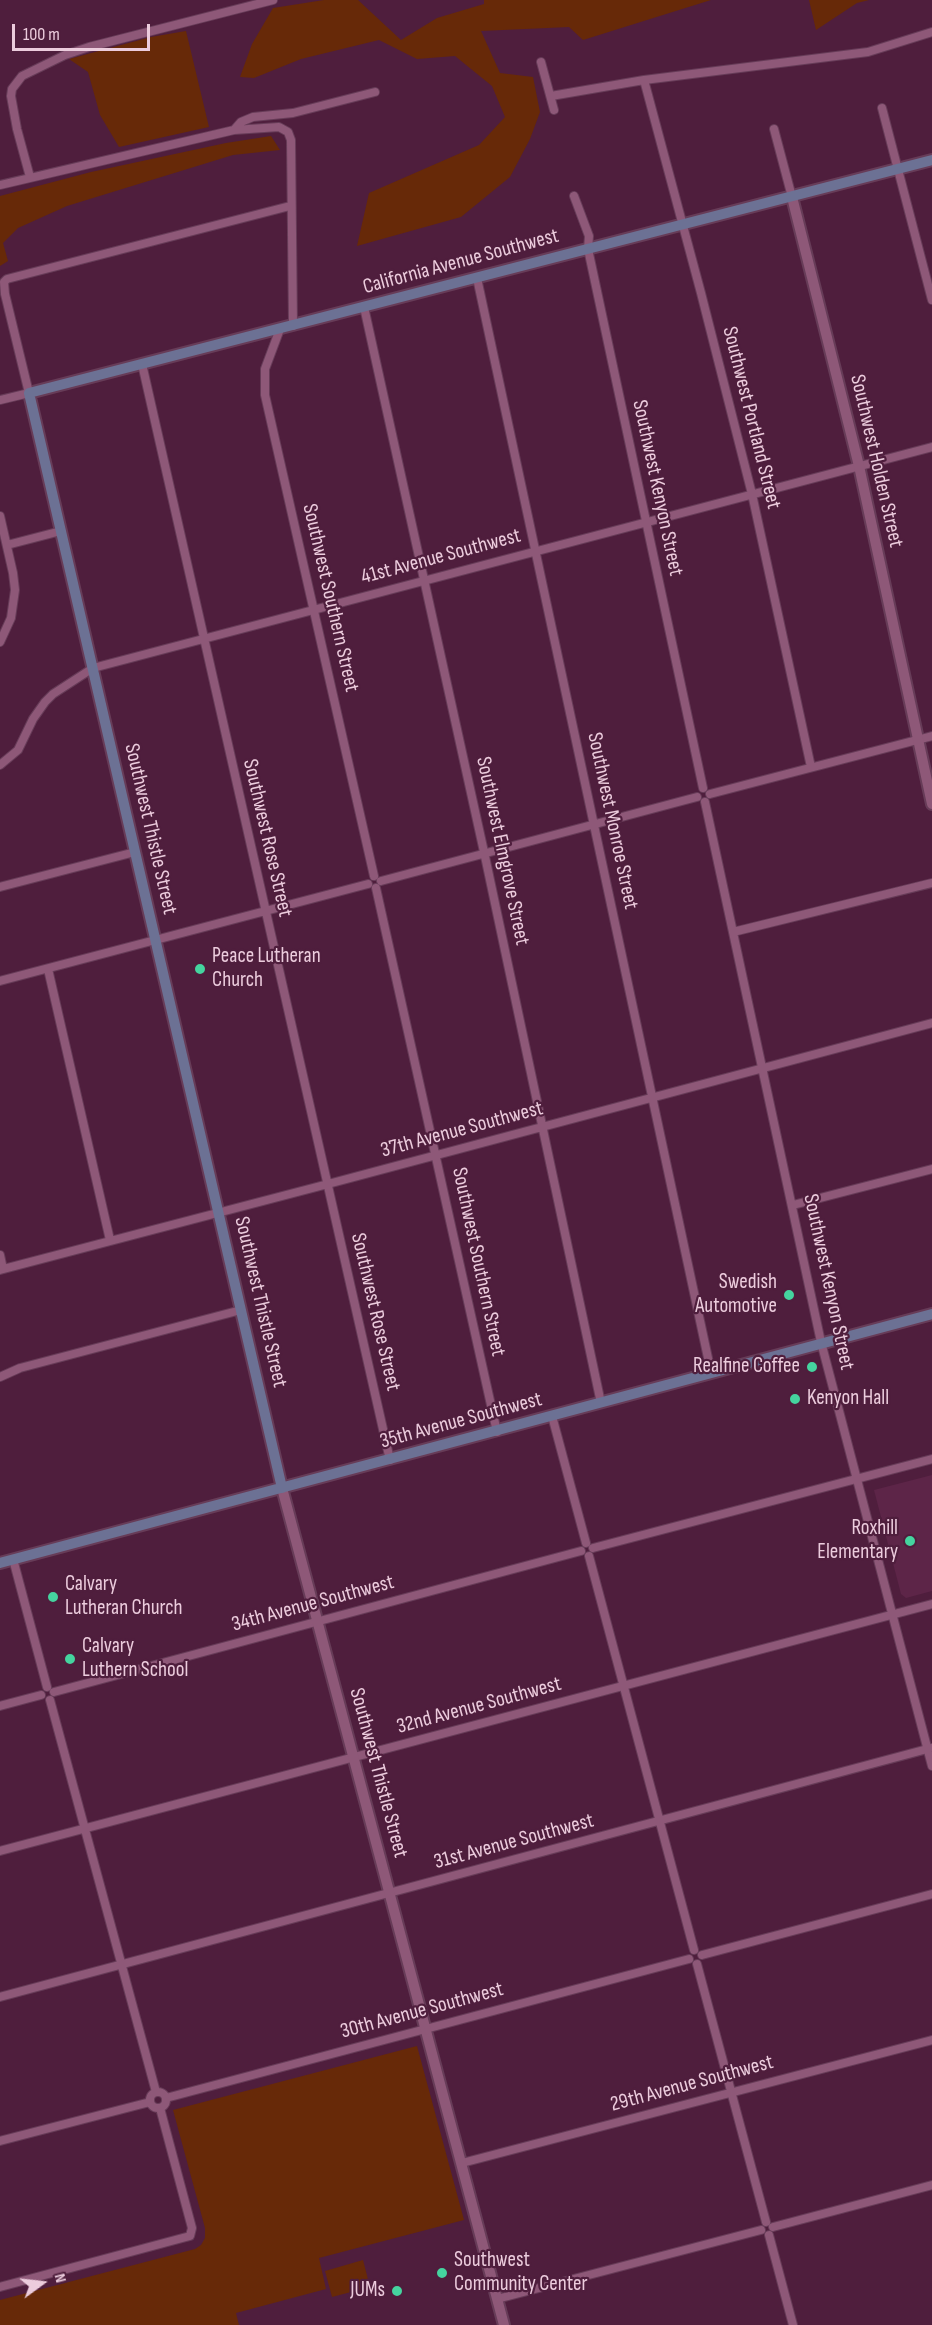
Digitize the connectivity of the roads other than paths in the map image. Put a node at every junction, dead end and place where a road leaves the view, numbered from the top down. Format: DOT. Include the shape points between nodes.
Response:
graph roads {
  1 [pos="273,0"];
  2 [pos="932,32"];
  3 [pos="541,62"];
  4 [pos="644,80"];
  5 [pos="375,92"];
  6 [pos="552,96"];
  7 [pos="882,108"];
  8 [pos="554,110"];
  9 [pos="774,129"];
  10 [pos="234,130"];
  11 [pos="932,160"];
  12 [pos="898,169"];
  13 [pos="30,177"];
  14 [pos="0,185"];
  15 [pos="574,196"];
  16 [pos="792,197"];
  17 [pos="290,206"];
  18 [pos="683,225"];
  19 [pos="588,249"];
  20 [pos="477,278"];
  21 [pos="932,300"];
  22 [pos="364,307"];
  23 [pos="293,326"];
  24 [pos="280,329"];
  25 [pos="142,364"];
  26 [pos="30,393"];
  27 [pos="0,400"];
  28 [pos="932,447"];
  29 [pos="859,466"];
  30 [pos="752,494"];
  31 [pos="0,516"];
  32 [pos="646,521"];
  33 [pos="61,531"];
  34 [pos="7,545"];
  35 [pos="536,551"];
  36 [pos="424,580"];
  37 [pos="314,610"];
  38 [pos="204,638"];
  39 [pos="0,642"];
  40 [pos="93,668"];
  41 [pos="932,736"];
  42 [pos="919,739"];
  43 [pos="0,765"];
  44 [pos="811,767"];
  45 [pos="702,789"];
  46 [pos="710,794"];
  47 [pos="701,799"];
  48 [pos="932,804"];
  49 [pos="595,823"];
  50 [pos="135,852"];
  51 [pos="485,853"];
  52 [pos="377,878"];
  53 [pos="932,883"];
  54 [pos="368,884"];
  55 [pos="0,887"];
  56 [pos="376,888"];
  57 [pos="265,910"];
  58 [pos="733,932"];
  59 [pos="156,939"];
  60 [pos="48,969"];
  61 [pos="0,981"];
  62 [pos="932,1023"];
  63 [pos="763,1068"];
  64 [pos="653,1097"];
  65 [pos="543,1127"];
  66 [pos="437,1155"];
  67 [pos="932,1169"];
  68 [pos="328,1184"];
  69 [pos="793,1205"];
  70 [pos="219,1212"];
  71 [pos="110,1240"];
  72 [pos="0,1255"];
  73 [pos="2,1269"];
  74 [pos="241,1310"];
  75 [pos="932,1314"];
  76 [pos="821,1342"];
  77 [pos="711,1372"];
  78 [pos="0,1377"];
  79 [pos="602,1402"];
  80 [pos="552,1416"];
  81 [pos="497,1432"];
  82 [pos="932,1458"];
  83 [pos="390,1460"];
  84 [pos="857,1478"];
  85 [pos="282,1488"];
  86 [pos="590,1549"];
  87 [pos="13,1559"];
  88 [pos="0,1563"];
  89 [pos="932,1604"];
  90 [pos="892,1614"];
  91 [pos="317,1621"];
  92 [pos="623,1686"];
  93 [pos="47,1687"];
  94 [pos="42,1695"];
  95 [pos="52,1696"];
  96 [pos="0,1706"];
  97 [pos="930,1748"];
  98 [pos="354,1758"];
  99 [pos="932,1766"];
  100 [pos="659,1821"];
  101 [pos="86,1828"];
  102 [pos="0,1851"];
  103 [pos="390,1894"];
  104 [pos="932,1894"];
  105 [pos="698,1953"];
  106 [pos="688,1959"];
  107 [pos="697,1964"];
  108 [pos="122,1965"];
  109 [pos="0,1997"];
  110 [pos="425,2029"];
  111 [pos="932,2040"];
  112 [pos="156,2092"];
  113 [pos="732,2093"];
  114 [pos="166,2098"];
  115 [pos="150,2102"];
  116 [pos="160,2108"];
  117 [pos="0,2141"];
  118 [pos="462,2163"];
  119 [pos="932,2185"];
  120 [pos="769,2228"];
  121 [pos="0,2287"];
  122 [pos="497,2299"];
  123 [pos="504,2325"];
  124 [pos="793,2325"];
  1 -- 13 [label="street" via="89,47 22,76 11,96"];
  2 -- 4 [label="street" via="868,52"];
  3 -- 6 [label="street"];
  4 -- 6 [label="street"];
  4 -- 18 [label="street, Southwest Portland Street"];
  5 -- 10 [label="street" via="293,113 253,117"];
  6 -- 8 [label="street"];
  7 -- 12 [label="street"];
  9 -- 16 [label="street, Southwest Holden Street"];
  10 -- 13 [label="street"];
  10 -- 17 [label="street" via="279,127 288,132"];
  11 -- 12 [label="main road, California Avenue Southwest"];
  12 -- 16 [label="main road, California Avenue Southwest"];
  12 -- 21 [label="street"];
  13 -- 14 [label="street"];
  15 -- 19 [label="street, Southwest Kenyon Street" via="589,236"];
  16 -- 18 [label="main road, California Avenue Southwest"];
  16 -- 29 [label="street, Southwest Holden Street"];
  17 -- 23 [label="street"];
  17 -- 26 [label="street, Southwest Thistle Street" via="11,277 4,282"];
  18 -- 19 [label="main road, California Avenue Southwest"];
  18 -- 30 [label="street, Southwest Portland Street"];
  19 -- 20 [label="main road, California Avenue Southwest"];
  19 -- 32 [label="street, Southwest Kenyon Street"];
  20 -- 22 [label="main road, California Avenue Southwest"];
  20 -- 35 [label="street, Southwest Monroe Street"];
  22 -- 23 [label="main road, California Avenue Southwest"];
  22 -- 36 [label="street, Southwest Elmgrove Street"];
  23 -- 24 [label="main road, California Avenue Southwest"];
  24 -- 25 [label="main road, California Avenue Southwest"];
  24 -- 37 [label="street, Southwest Southern Street" via="265,369 265,394"];
  25 -- 26 [label="main road, California Avenue Southwest"];
  25 -- 38 [label="street, Southwest Rose Street"];
  26 -- 27 [label="street, California Avenue Southwest"];
  26 -- 33 [label="main road, Southwest Thistle Street"];
  28 -- 29 [label="street, 41st Avenue Southwest"];
  29 -- 30 [label="street, 41st Avenue Southwest"];
  29 -- 42 [label="street, Southwest Holden Street"];
  30 -- 32 [label="street, 41st Avenue Southwest"];
  30 -- 44 [label="street, Southwest Portland Street"];
  31 -- 34 [label="street"];
  32 -- 35 [label="street, 41st Avenue Southwest"];
  32 -- 45 [label="street, Southwest Kenyon Street"];
  33 -- 34 [label="street"];
  33 -- 40 [label="main road, Southwest Thistle Street"];
  34 -- 39 [label="street" via="15,590 11,618"];
  35 -- 36 [label="street, 41st Avenue Southwest"];
  35 -- 49 [label="street, Southwest Monroe Street"];
  36 -- 37 [label="street, 41st Avenue Southwest"];
  36 -- 51 [label="street, Southwest Elmgrove Street"];
  37 -- 38 [label="street, 41st Avenue Southwest"];
  37 -- 52 [label="street, Southwest Southern Street"];
  38 -- 40 [label="street, 41st Avenue Southwest"];
  38 -- 57 [label="street, Southwest Rose Street"];
  40 -- 43 [label="street, 41st Avenue Southwest" via="53,693 33,719 18,750"];
  40 -- 50 [label="main road, Southwest Thistle Street"];
  41 -- 42 [label="street"];
  42 -- 44 [label="street"];
  42 -- 48 [label="street, Southwest Holden Street"];
  44 -- 46 [label="street"];
  45 -- 46 [label="street"];
  45 -- 47 [label="street" via="698,792"];
  46 -- 47 [label="street" via="709,799"];
  47 -- 49 [label="street"];
  47 -- 58 [label="street, Southwest Kenyon Street"];
  49 -- 51 [label="street"];
  49 -- 64 [label="street, Southwest Monroe Street"];
  50 -- 55 [label="street"];
  50 -- 59 [label="main road, Southwest Thistle Street"];
  51 -- 52 [label="street"];
  51 -- 65 [label="street, Southwest Elmgrove Street"];
  52 -- 54 [label="street" via="369,879"];
  52 -- 56 [label="street" via="380,886"];
  53 -- 58 [label="street"];
  54 -- 56 [label="street"];
  54 -- 57 [label="street"];
  56 -- 66 [label="street, Southwest Southern Street"];
  57 -- 59 [label="street"];
  57 -- 68 [label="street, Southwest Rose Street"];
  58 -- 63 [label="street, Southwest Kenyon Street"];
  59 -- 60 [label="street"];
  59 -- 70 [label="main road, Southwest Thistle Street"];
  60 -- 61 [label="street"];
  60 -- 71 [label="street"];
  62 -- 63 [label="street, 37th Avenue Southwest"];
  63 -- 64 [label="street, 37th Avenue Southwest"];
  63 -- 69 [label="street, Southwest Kenyon Street"];
  64 -- 65 [label="street, 37th Avenue Southwest"];
  64 -- 77 [label="street, Southwest Monroe Street"];
  65 -- 66 [label="street, 37th Avenue Southwest"];
  65 -- 79 [label="street, Southwest Elmgrove Street"];
  66 -- 68 [label="street, 37th Avenue Southwest"];
  66 -- 81 [label="street, Southwest Southern Street"];
  67 -- 69 [label="street"];
  68 -- 70 [label="street, 37th Avenue Southwest"];
  68 -- 83 [label="street, Southwest Rose Street"];
  69 -- 76 [label="street, Southwest Kenyon Street"];
  70 -- 71 [label="street, 37th Avenue Southwest"];
  70 -- 74 [label="main road, Southwest Thistle Street"];
  71 -- 73 [label="street, 37th Avenue Southwest"];
  72 -- 73 [label="street"];
  74 -- 78 [label="street" via="20,1368"];
  74 -- 85 [label="main road, Southwest Thistle Street"];
  75 -- 76 [label="main road, 35th Avenue Southwest"];
  76 -- 77 [label="main road, 35th Avenue Southwest"];
  76 -- 84 [label="street, Southwest Kenyon Street"];
  77 -- 79 [label="main road, 35th Avenue Southwest"];
  79 -- 80 [label="main road, 35th Avenue Southwest"];
  80 -- 81 [label="main road, 35th Avenue Southwest"];
  80 -- 86 [label="street"];
  81 -- 83 [label="main road, 35th Avenue Southwest"];
  82 -- 84 [label="street"];
  83 -- 85 [label="main road, 35th Avenue Southwest"];
  84 -- 86 [label="street"];
  84 -- 90 [label="street, Southwest Kenyon Street"];
  85 -- 87 [label="main road, 35th Avenue Southwest"];
  85 -- 91 [label="street, Southwest Thistle Street"];
  86 -- 91 [label="street, 34th Avenue Southwest" via="584,1555 581,1551"];
  86 -- 92 [label="street"];
  87 -- 88 [label="main road, 35th Avenue Southwest"];
  87 -- 93 [label="street"];
  89 -- 90 [label="street, 32nd Avenue Southwest"];
  90 -- 92 [label="street, 32nd Avenue Southwest"];
  90 -- 97 [label="street, Southwest Kenyon Street"];
  91 -- 95 [label="street, 34th Avenue Southwest"];
  91 -- 98 [label="street, Southwest Thistle Street"];
  92 -- 98 [label="street, 32nd Avenue Southwest"];
  92 -- 100 [label="street"];
  93 -- 94 [label="street"];
  93 -- 95 [label="street" via="51,1688"];
  94 -- 95 [label="street" via="45,1700"];
  94 -- 96 [label="street"];
  95 -- 101 [label="street"];
  97 -- 99 [label="street, Southwest Kenyon Street"];
  97 -- 100 [label="street, 31st Avenue Southwest"];
  98 -- 101 [label="street, 32nd Avenue Southwest"];
  98 -- 103 [label="street, Southwest Thistle Street"];
  100 -- 103 [label="street, 31st Avenue Southwest"];
  100 -- 105 [label="street"];
  101 -- 102 [label="street, 32nd Avenue Southwest"];
  101 -- 108 [label="street"];
  103 -- 108 [label="street, 31st Avenue Southwest"];
  103 -- 110 [label="street, Southwest Thistle Street"];
  104 -- 105 [label="street"];
  105 -- 106 [label="street" via="690,1953"];
  105 -- 107 [label="street" via="701,1961"];
  106 -- 107 [label="street"];
  106 -- 110 [label="street, 30th Avenue Southwest"];
  107 -- 113 [label="street"];
  108 -- 109 [label="street, 31st Avenue Southwest"];
  108 -- 112 [label="street"];
  110 -- 114 [label="street, 30th Avenue Southwest"];
  110 -- 118 [label="street, Southwest Thistle Street"];
  111 -- 113 [label="street, 29th Avenue Southwest"];
  112 -- 114 [label="street"];
  112 -- 115 [label="street"];
  113 -- 118 [label="street, 29th Avenue Southwest"];
  113 -- 120 [label="street"];
  114 -- 116 [label="street"];
  115 -- 116 [label="street"];
  115 -- 117 [label="street"];
  116 -- 121 [label="street" via="192,2228 190,2236"];
  118 -- 122 [label="street, Southwest Thistle Street"];
  119 -- 120 [label="street"];
  120 -- 122 [label="street" via="762,2224 760,2230"];
  120 -- 124 [label="street"];
  122 -- 123 [label="street, Southwest Thistle Street"];
}
